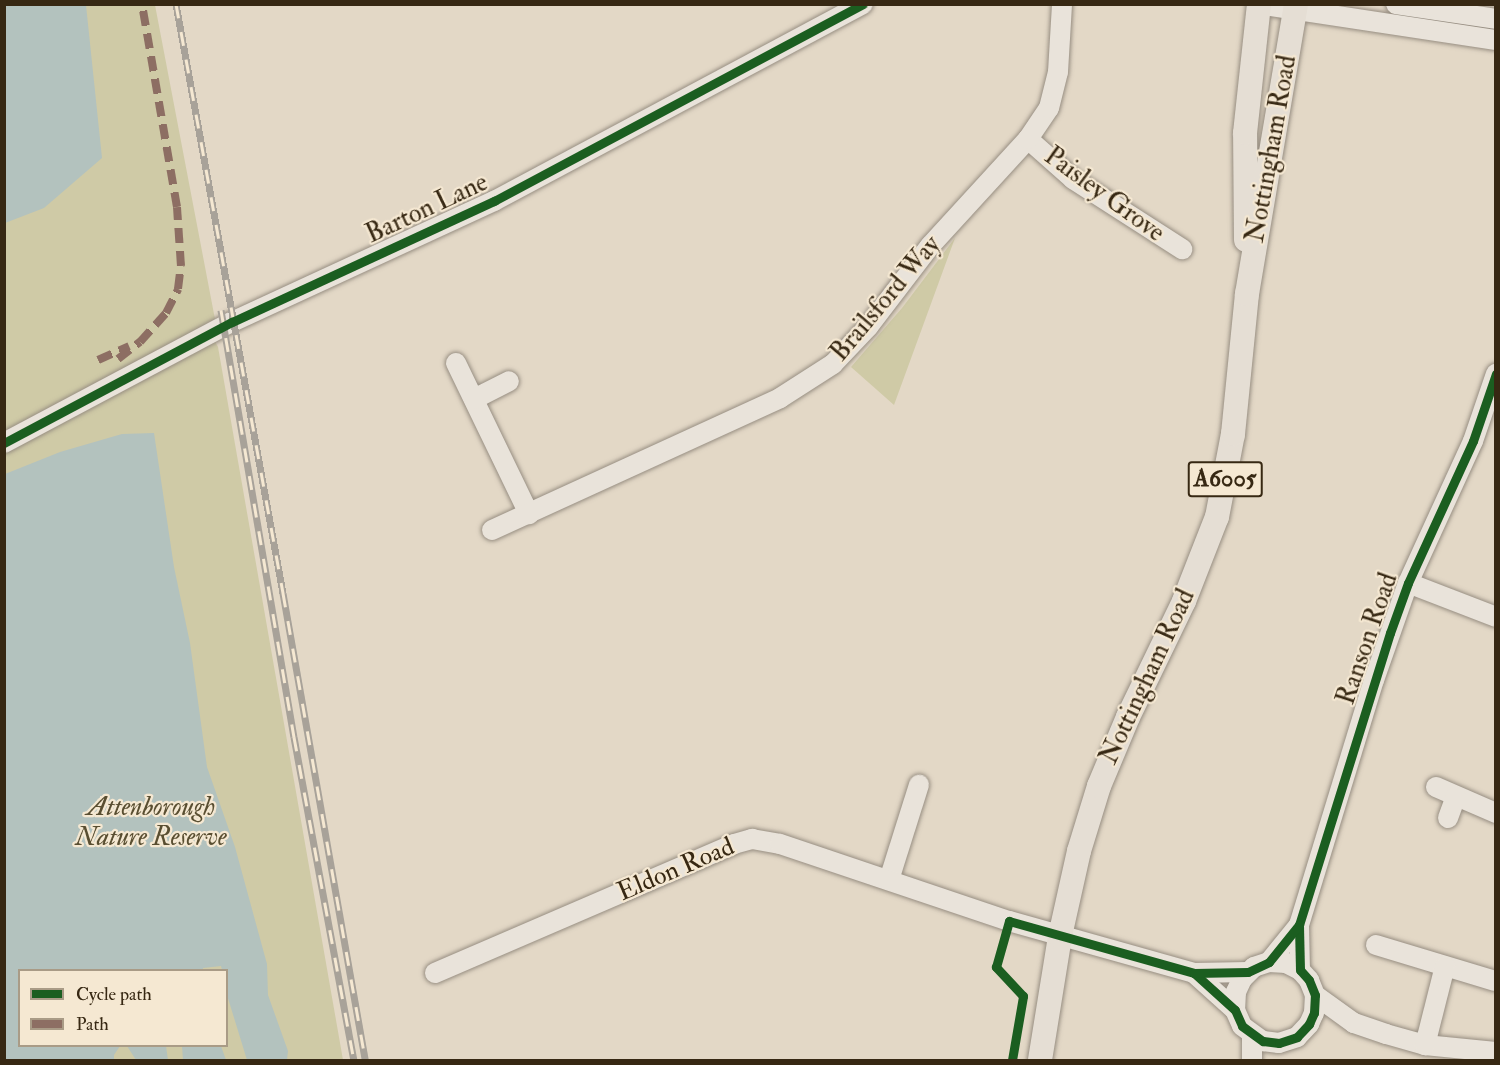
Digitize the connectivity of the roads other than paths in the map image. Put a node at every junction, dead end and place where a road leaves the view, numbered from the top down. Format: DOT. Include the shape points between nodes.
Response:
graph roads {
  1 [pos="863,4"];
  2 [pos="1062,4"];
  3 [pos="1396,4"];
  4 [pos="1259,5"];
  5 [pos="1295,7"];
  6 [pos="1496,19"];
  7 [pos="1496,40"];
  8 [pos="1028,139"];
  9 [pos="1182,249"];
  10 [pos="1247,294"];
  11 [pos="456,363"];
  12 [pos="1496,374"];
  13 [pos="509,381"];
  14 [pos="474,399"];
  15 [pos="4,443"];
  16 [pos="529,514"];
  17 [pos="492,530"];
  18 [pos="1408,583"];
  19 [pos="1496,617"];
  20 [pos="919,785"];
  21 [pos="1436,787"];
  22 [pos="1456,796"];
  23 [pos="1496,813"];
  24 [pos="1448,818"];
  25 [pos="889,880"];
  26 [pos="1299,925"];
  27 [pos="1060,936"];
  28 [pos="1376,945"];
  29 [pos="1269,962"];
  30 [pos="1445,966"];
  31 [pos="1300,970"];
  32 [pos="1248,972"];
  33 [pos="435,973"];
  34 [pos="1194,974"];
  35 [pos="1495,981"];
  36 [pos="1315,995"];
  37 [pos="1235,1010"];
  38 [pos="1354,1023"];
  39 [pos="1309,1024"];
  40 [pos="1252,1036"];
  41 [pos="1279,1043"];
  42 [pos="1425,1045"];
  43 [pos="1496,1052"];
  44 [pos="1040,1060"];
  45 [pos="1252,1060"];
  46 [pos="1265,1060"];
  1 -- 15 [label="street, Barton Lane" via="494,201 232,322"];
  2 -- 8 [label="street, Brailsford Way" via="1063,30 1053,93 1049,108"];
  3 -- 6 [label="street"];
  4 -- 5 [label="street"];
  4 -- 10 [label="main road, Nottingham Road / A6005" via="1245,133"];
  5 -- 7 [label="street"];
  5 -- 10 [label="main road, Nottingham Road / A6005"];
  8 -- 9 [label="street, Paisley Grove" via="1073,179"];
  8 -- 16 [label="street, Brailsford Way" via="930,246 868,327 833,364 780,398"];
  10 -- 27 [label="main road, Nottingham Road / A6005" via="1233,434 1217,517 1184,601 1099,786 1079,851"];
  11 -- 14 [label="street"];
  12 -- 18 [label="street, Ranson Road" via="1473,441"];
  13 -- 14 [label="street"];
  14 -- 16 [label="street"];
  16 -- 17 [label="street, Brailsford Way"];
  18 -- 19 [label="street"];
  18 -- 26 [label="street, Ranson Road"];
  20 -- 25 [label="street"];
  21 -- 22 [label="street"];
  22 -- 23 [label="street"];
  22 -- 24 [label="street"];
  25 -- 27 [label="street, Eldon Road"];
  25 -- 33 [label="street, Eldon Road" via="780,844 752,839"];
  26 -- 29 [label="street, Ranson Road"];
  26 -- 31 [label="street, Ranson Road"];
  27 -- 34 [label="street, Ranson Road"];
  27 -- 44 [label="main road, Nottingham Road / A6005"];
  28 -- 30 [label="street"];
  29 -- 31 [label="street" via="1286,963"];
  29 -- 32 [label="street, Ranson Road"];
  30 -- 35 [label="street"];
  30 -- 42 [label="street"];
  31 -- 36 [label="street, Ranson Road"];
  32 -- 34 [label="street, Ranson Road"];
  32 -- 37 [label="street" via="1236,992"];
  34 -- 37 [label="street, Ranson Road"];
  36 -- 38 [label="street"];
  36 -- 39 [label="street"];
  37 -- 40 [label="street, Ranson Road"];
  38 -- 39 [label="street"];
  38 -- 42 [label="street"];
  39 -- 41 [label="street" via="1297,1037"];
  40 -- 41 [label="street"];
  40 -- 45 [label="street"];
  41 -- 46 [label="street"];
  42 -- 43 [label="street"];
}
